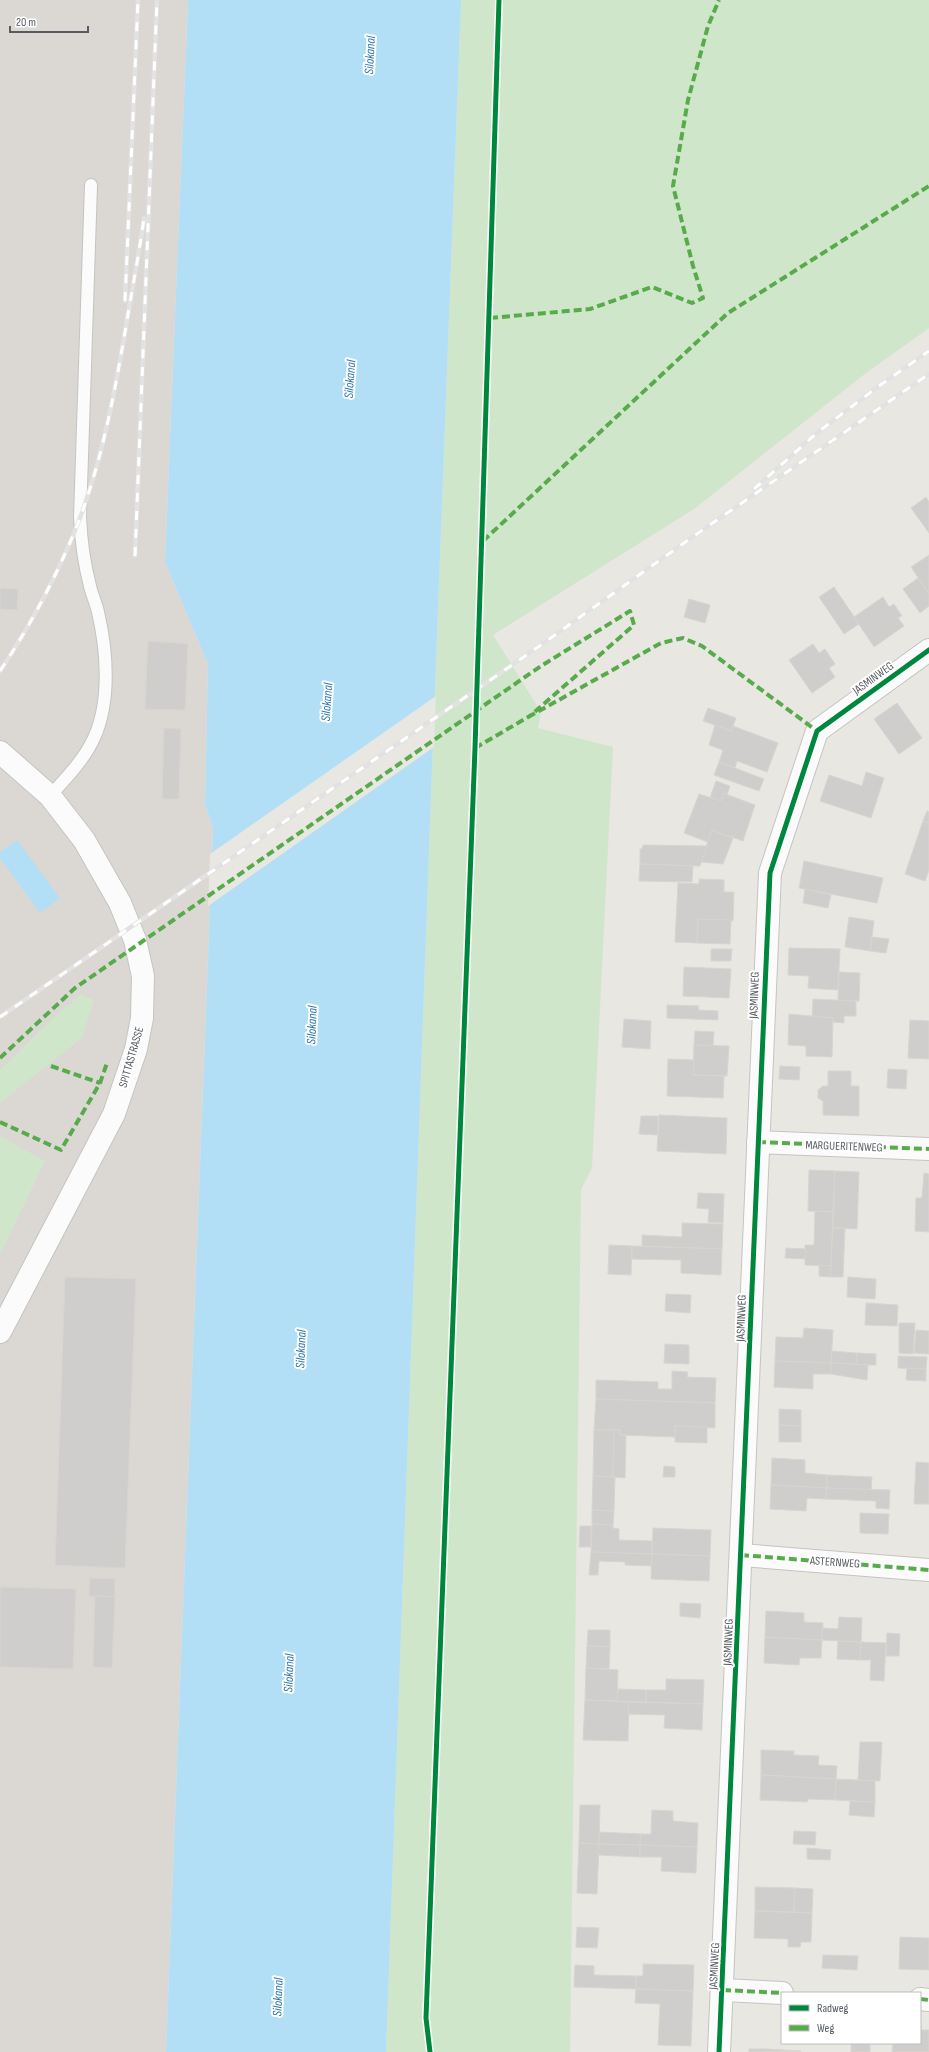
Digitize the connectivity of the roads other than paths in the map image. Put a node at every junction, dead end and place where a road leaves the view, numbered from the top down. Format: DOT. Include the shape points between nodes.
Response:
graph roads {
  1 [pos="91,185"];
  2 [pos="929,650"];
  3 [pos="0,752"];
  4 [pos="50,796"];
  5 [pos="758,1142"];
  6 [pos="929,1149"];
  7 [pos="0,1332"];
  8 [pos="741,1555"];
  9 [pos="929,1570"];
  10 [pos="723,1990"];
  11 [pos="781,1993"];
  12 [pos="719,2052"];
  1 -- 4 [label="lane" via="80,517 85,568 98,610 105,653 104,690 94,738 82,758"];
  2 -- 5 [label="street, JASMINWEG" via="817,731 770,874"];
  3 -- 4 [label="street, SPITTASTRASSE"];
  4 -- 7 [label="street, SPITTASTRASSE" via="84,840 120,903 135,940 143,976 142,1018 136,1049 114,1114"];
  5 -- 6 [label="street, MARGUERITENWEG"];
  5 -- 8 [label="street, JASMINWEG"];
  8 -- 9 [label="street, ASTERNWEG"];
  8 -- 10 [label="street, JASMINWEG"];
  10 -- 11 [label="street"];
  10 -- 12 [label="street, JASMINWEG"];
}
